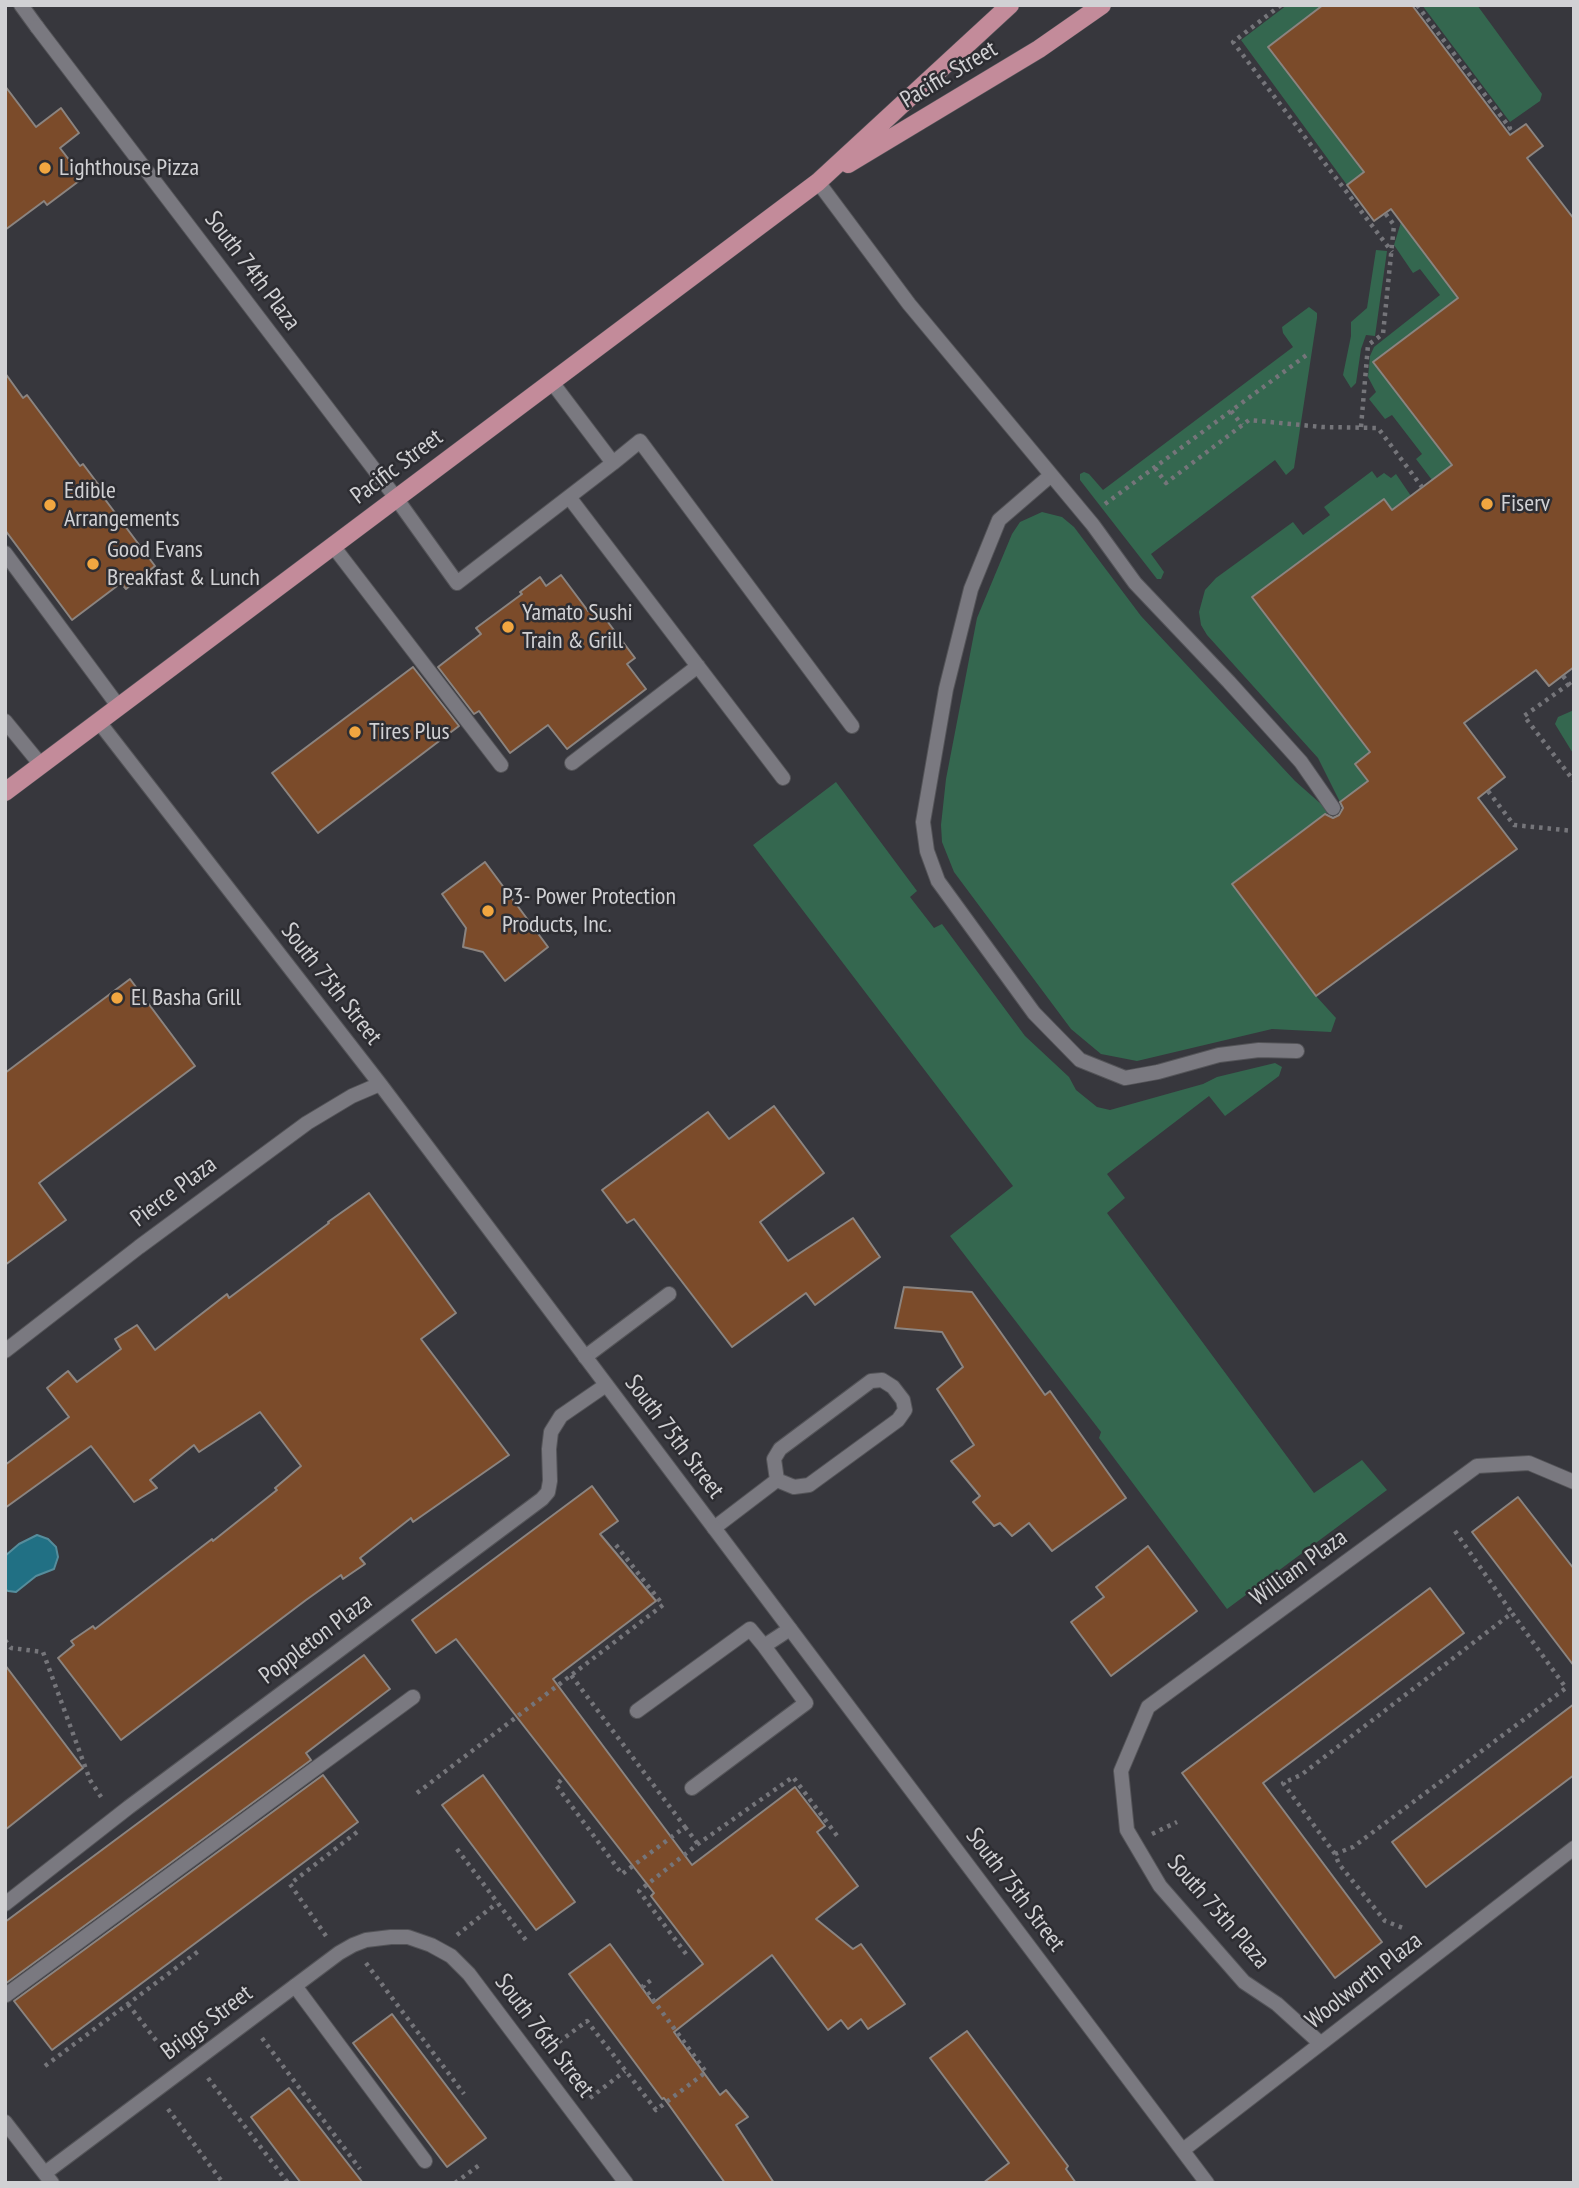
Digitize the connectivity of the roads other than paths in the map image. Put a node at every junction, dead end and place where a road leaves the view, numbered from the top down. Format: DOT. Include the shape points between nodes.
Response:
graph roads {
  1 [pos="21,5"];
  2 [pos="1010,5"];
  3 [pos="1102,5"];
  4 [pos="818,181"];
  5 [pos="551,381"];
  6 [pos="613,463"];
  7 [pos="1050,476"];
  8 [pos="569,497"];
  9 [pos="396,498"];
  10 [pos="333,546"];
  11 [pos="5,553"];
  12 [pos="698,666"];
  13 [pos="119,707"];
  14 [pos="5,721"];
  15 [pos="99,722"];
  16 [pos="852,726"];
  17 [pos="572,763"];
  18 [pos="41,765"];
  19 [pos="501,765"];
  20 [pos="783,778"];
  21 [pos="5,792"];
  22 [pos="1333,808"];
  23 [pos="1297,1051"];
  24 [pos="380,1084"];
  25 [pos="669,1294"];
  26 [pos="5,1351"];
  27 [pos="585,1357"];
  28 [pos="606,1385"];
  29 [pos="777,1480"];
  30 [pos="1574,1482"];
  31 [pos="714,1528"];
  32 [pos="790,1629"];
  33 [pos="764,1646"];
  34 [pos="413,1697"];
  35 [pos="1148,1707"];
  36 [pos="637,1711"];
  37 [pos="692,1788"];
  38 [pos="1574,1848"];
  39 [pos="5,1904"];
  40 [pos="408,1937"];
  41 [pos="295,1986"];
  42 [pos="6,1995"];
  43 [pos="1320,2043"];
  44 [pos="5,2122"];
  45 [pos="1183,2150"];
  46 [pos="425,2161"];
  47 [pos="48,2178"];
  48 [pos="626,2183"];
  49 [pos="1207,2183"];
  1 -- 9 [label="street, South 74th Plaza"];
  2 -- 4 [label="main road, Pacific Street"];
  3 -- 4 [label="main road, Pacific Street" via="982,85"];
  4 -- 5 [label="main road, Pacific Street"];
  4 -- 7 [label="street" via="909,304"];
  5 -- 6 [label="street"];
  5 -- 9 [label="main road, Pacific Street"];
  6 -- 8 [label="street"];
  6 -- 16 [label="street" via="640,441"];
  7 -- 22 [label="street" via="1135,583 1301,762"];
  7 -- 23 [label="street" via="999,520 971,589 946,689 923,822 938,881 1034,1013 1080,1060 1125,1078 1219,1055"];
  8 -- 9 [label="street, South 74th Plaza" via="457,583"];
  8 -- 12 [label="street"];
  9 -- 10 [label="main road, Pacific Street"];
  10 -- 13 [label="main road, Pacific Street"];
  10 -- 19 [label="street"];
  11 -- 13 [label="street"];
  12 -- 17 [label="street"];
  12 -- 20 [label="street"];
  13 -- 15 [label="main road, Pacific Street"];
  14 -- 18 [label="street"];
  15 -- 18 [label="main road, Pacific Street"];
  15 -- 24 [label="street, South 75th Street"];
  18 -- 21 [label="main road, Pacific Street"];
  24 -- 26 [label="street, Pierce Plaza" via="307,1123"];
  24 -- 27 [label="street, South 75th Street"];
  25 -- 27 [label="street"];
  27 -- 28 [label="street, South 75th Street"];
  28 -- 31 [label="street, South 75th Street"];
  28 -- 39 [label="street, Poppleton Plaza" via="561,1416 551,1432 550,1481 542,1499"];
  29 -- 29 [label="street" via="774,1459 780,1449 871,1381 882,1380 903,1400 905,1409 898,1420 809,1485 794,1487"];
  29 -- 31 [label="street"];
  30 -- 35 [label="street, William Plaza" via="1529,1463 1477,1466"];
  31 -- 32 [label="street, South 75th Street"];
  32 -- 33 [label="street"];
  32 -- 45 [label="street, South 75th Street"];
  33 -- 36 [label="street" via="750,1629"];
  33 -- 37 [label="street" via="806,1703"];
  34 -- 42 [label="street"];
  35 -- 43 [label="street, South 75th Plaza" via="1121,1771 1127,1830 1160,1886 1244,1982"];
  38 -- 43 [label="street, Woolworth Plaza"];
  40 -- 41 [label="street, Briggs Street" via="353,1945"];
  40 -- 48 [label="street, South 76th Street" via="439,1949 469,1974"];
  41 -- 46 [label="street"];
  41 -- 47 [label="street, Briggs Street"];
  43 -- 45 [label="street, Woolworth Plaza"];
  44 -- 47 [label="street"];
  45 -- 49 [label="street, South 75th Street"];
}
